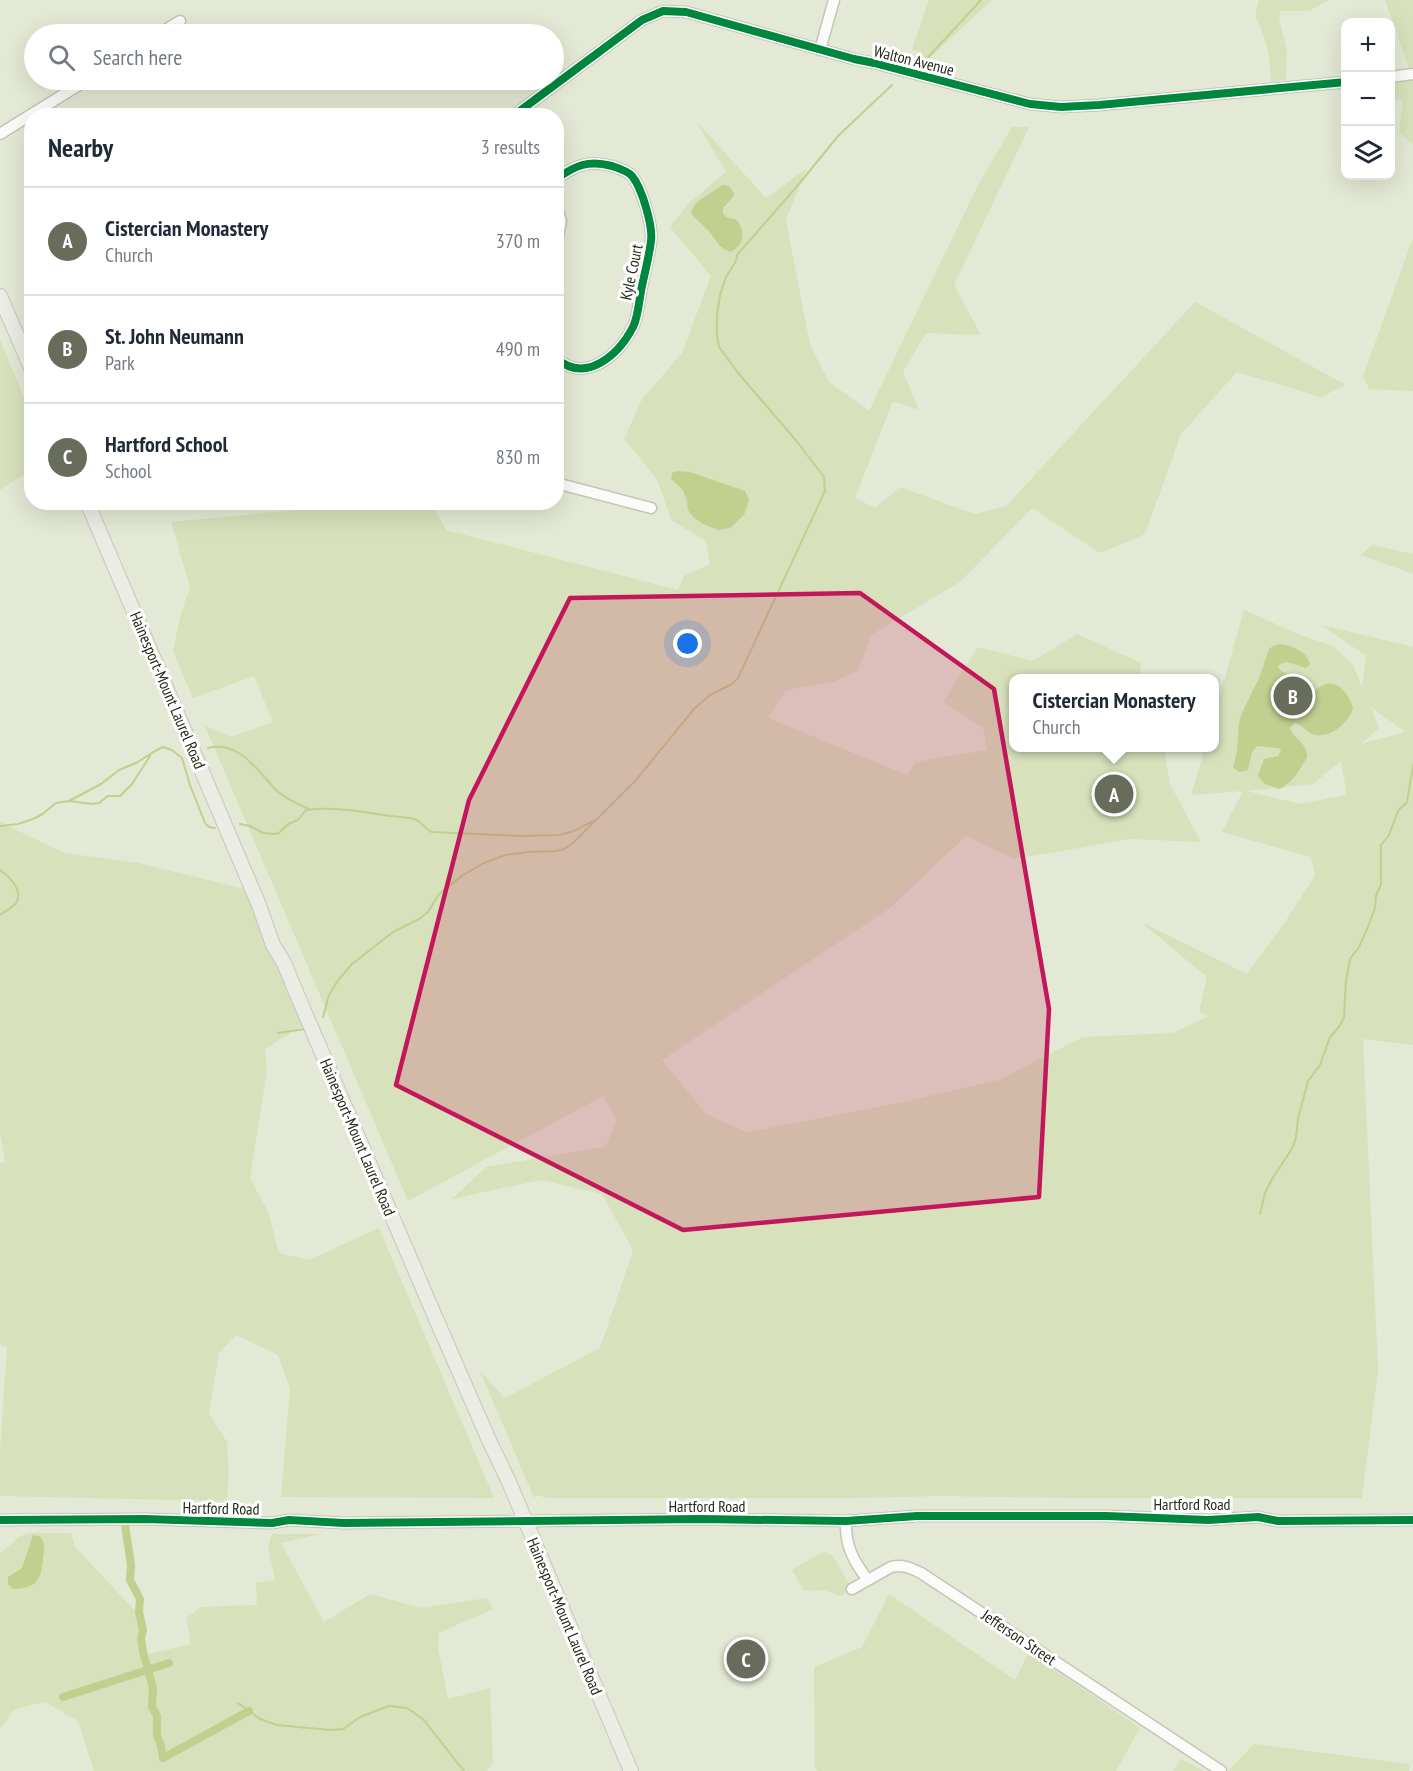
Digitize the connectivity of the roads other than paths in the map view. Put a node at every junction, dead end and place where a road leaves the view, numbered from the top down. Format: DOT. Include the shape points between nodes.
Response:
graph roads {
  1 [pos="834,0"];
  2 [pos="180,21"];
  3 [pos="175,24"];
  4 [pos="820,50"];
  5 [pos="1413,74"];
  6 [pos="1395,76"];
  7 [pos="564,78"];
  8 [pos="1341,82"];
  9 [pos="71,90"];
  10 [pos="548,90"];
  11 [pos="42,108"];
  12 [pos="524,108"];
  13 [pos="24,119"];
  14 [pos="0,134"];
  15 [pos="564,174"];
  16 [pos="0,296"];
  17 [pos="24,352"];
  18 [pos="564,363"];
  19 [pos="564,485"];
  20 [pos="651,508"];
  21 [pos="90,510"];
  22 [pos="0,1520"];
  23 [pos="1413,1520"];
  24 [pos="525,1521"];
  25 [pos="846,1521"];
  26 [pos="868,1580"];
  27 [pos="852,1589"];
  28 [pos="631,1771"];
  29 [pos="1221,1771"];
  1 -- 4 [label="street"];
  2 -- 3 [label="street"];
  4 -- 7 [label="street, Walton Avenue" via="686,12 663,11 642,20"];
  4 -- 8 [label="street, Walton Avenue" via="1043,106 1099,105"];
  5 -- 6 [label="street"];
  9 -- 11 [label="street"];
  10 -- 12 [label="street, Walton Avenue"];
  13 -- 14 [label="street"];
  15 -- 18 [label="street, Kyle Court" via="590,162 631,174 644,198 652,239 634,326 613,355 592,367 578,369"];
  16 -- 17 [label="main road"];
  19 -- 20 [label="street"];
  21 -- 24 [label="main road, Hainesport-Mount Laurel Road" via="273,945"];
  22 -- 24 [label="street, Hartford Road"];
  23 -- 25 [label="street, Hartford Road" via="917,1516"];
  24 -- 25 [label="street, Hartford Road"];
  24 -- 28 [label="main road, Hainesport-Mount Laurel Road"];
  25 -- 26 [label="street" via="850,1552"];
  26 -- 27 [label="street, Jefferson Street"];
  26 -- 29 [label="street, Jefferson Street" via="896,1566 921,1573"];
}
